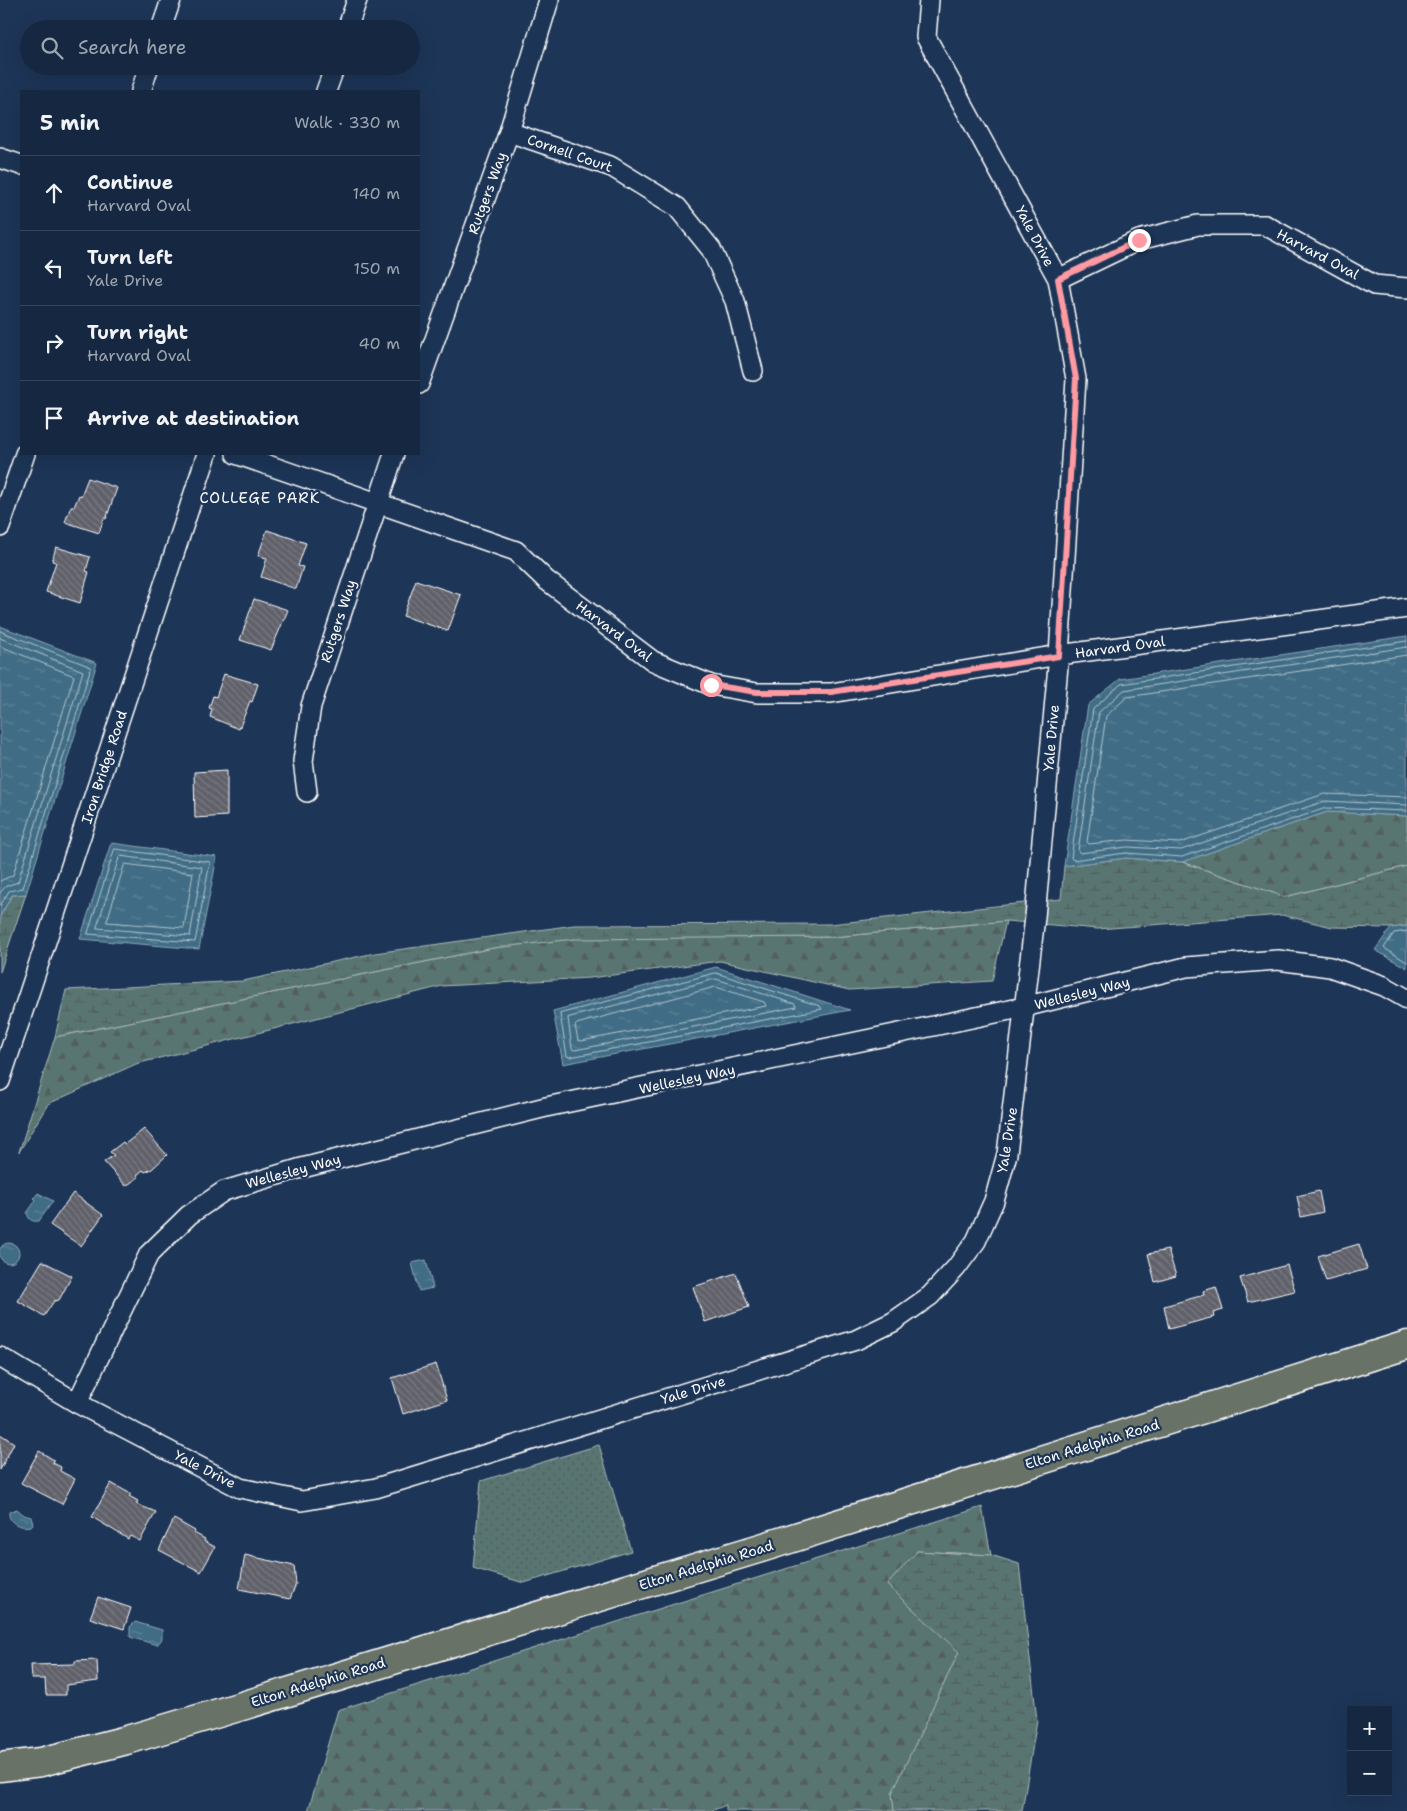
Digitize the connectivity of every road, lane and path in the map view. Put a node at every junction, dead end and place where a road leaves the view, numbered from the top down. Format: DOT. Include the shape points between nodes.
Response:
graph roads {
  1 [pos="171,0"];
  2 [pos="357,0"];
  3 [pos="549,0"];
  4 [pos="929,0"];
  5 [pos="164,20"];
  6 [pos="350,20"];
  7 [pos="146,75"];
  8 [pos="332,75"];
  9 [pos="141,90"];
  10 [pos="326,90"];
  11 [pos="508,132"];
  12 [pos="0,158"];
  13 [pos="20,166"];
  14 [pos="1058,279"];
  15 [pos="1407,288"];
  16 [pos="753,371"];
  17 [pos="420,381"];
  18 [pos="26,455"];
  19 [pos="206,455"];
  20 [pos="239,455"];
  21 [pos="394,455"];
  22 [pos="376,503"];
  23 [pos="0,527"];
  24 [pos="1407,608"];
  25 [pos="1059,656"];
  26 [pos="307,792"];
  27 [pos="1407,999"];
  28 [pos="1024,1007"];
  29 [pos="0,1081"];
  30 [pos="1407,1345"];
  31 [pos="0,1356"];
  32 [pos="77,1403"];
  33 [pos="0,1768"];
  1 -- 5 [label="street"];
  2 -- 6 [label="street"];
  3 -- 11 [label="street, Rutgers Way"];
  4 -- 14 [label="street, Yale Drive" via="926,37"];
  7 -- 9 [label="street"];
  8 -- 10 [label="street"];
  11 -- 16 [label="street, Cornell Court" via="612,167 677,207 711,249 735,301"];
  11 -- 17 [label="street, Rutgers Way"];
  12 -- 13 [label="street"];
  14 -- 15 [label="street, Harvard Oval" via="1139,240 1198,225 1265,225 1374,284"];
  14 -- 25 [label="street, Yale Drive" via="1076,379"];
  18 -- 23 [label="street"];
  19 -- 29 [label="street, Iron Bridge Road"];
  20 -- 22 [label="street, Harvard Oval"];
  21 -- 22 [label="street, Rutgers Way"];
  22 -- 25 [label="street, Harvard Oval" via="516,551 546,580 653,661 711,685 757,692 831,692"];
  22 -- 26 [label="street, Rutgers Way" via="311,706 303,761"];
  24 -- 25 [label="street, Harvard Oval"];
  25 -- 28 [label="street, Yale Drive"];
  27 -- 28 [label="street, Wellesley Way" via="1384,986 1330,967 1278,960 1186,967"];
  28 -- 32 [label="street, Wellesley Way" via="546,1108 307,1166 224,1191 188,1215 149,1254"];
  28 -- 32 [label="street, Yale Drive" via="1007,1154 994,1201 976,1240 930,1296 893,1322 856,1340 376,1488 302,1501 240,1488"];
  30 -- 33 [label="main road, Elton Adelphia Road" via="764,1547 213,1714 41,1762"];
  31 -- 32 [label="street, Yale Drive"];
}
